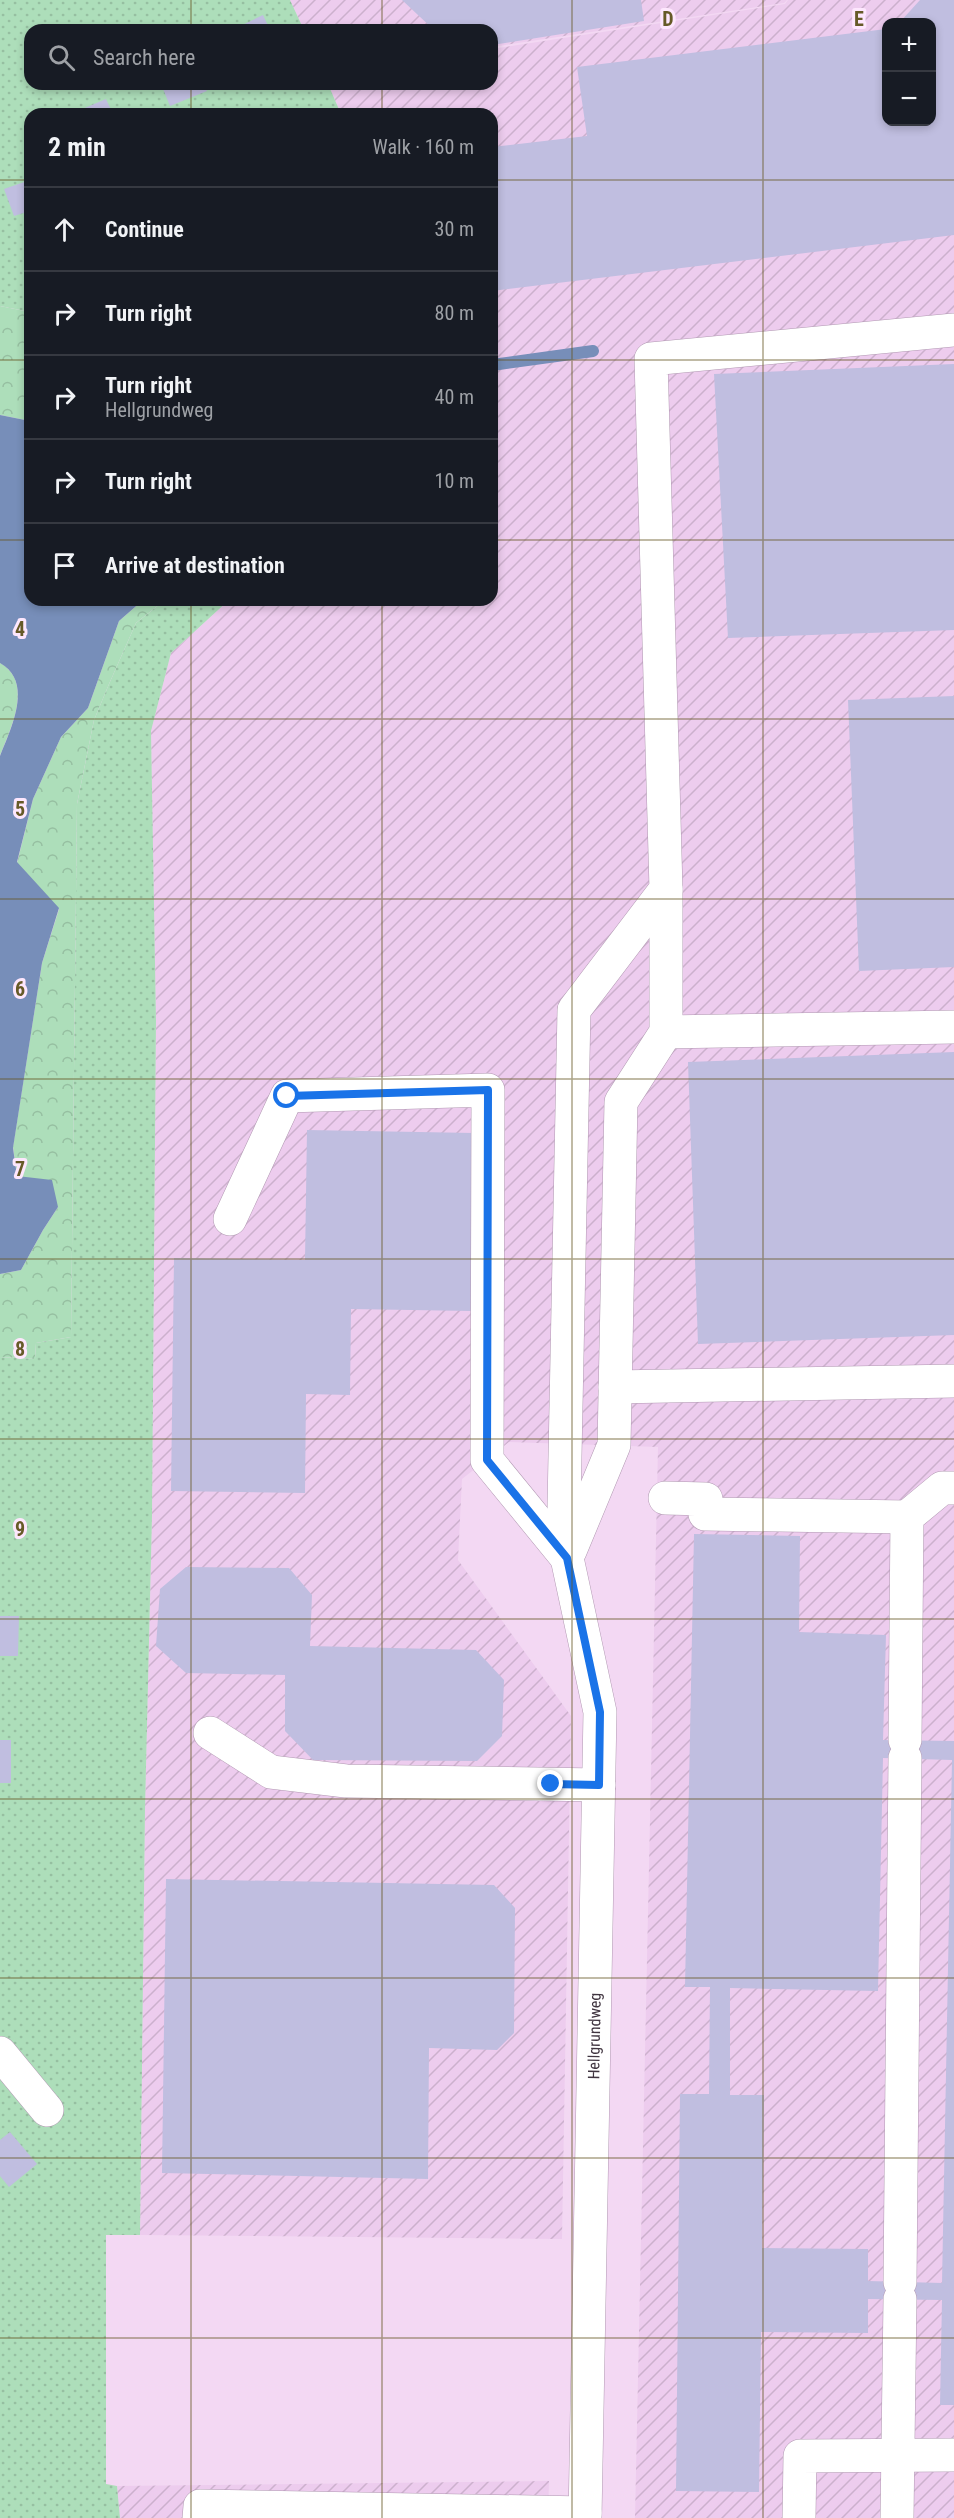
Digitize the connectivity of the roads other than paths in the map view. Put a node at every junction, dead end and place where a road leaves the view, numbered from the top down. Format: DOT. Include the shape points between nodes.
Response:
graph roads {
  1 [pos="954,330"];
  2 [pos="666,889"];
  3 [pos="954,1028"];
  4 [pos="666,1032"];
  5 [pos="230,1219"];
  6 [pos="954,1381"];
  7 [pos="615,1387"];
  8 [pos="954,1488"];
  9 [pos="665,1498"];
  10 [pos="907,1518"];
  11 [pos="567,1558"];
  12 [pos="210,1733"];
  13 [pos="599,1785"];
  14 [pos="0,2053"];
  15 [pos="47,2110"];
  16 [pos="898,2455"];
  17 [pos="954,2455"];
  18 [pos="585,2516"];
  19 [pos="199,2518"];
  20 [pos="799,2518"];
  21 [pos="897,2518"];
  1 -- 2 [label="street" via="651,359"];
  2 -- 4 [label="street"];
  2 -- 11 [label="street, Hellgrundweg" via="574,1010 564,1506"];
  3 -- 4 [label="street"];
  4 -- 7 [label="street" via="621,1102"];
  5 -- 11 [label="street" via="287,1096 488,1090 487,1460"];
  6 -- 7 [label="street"];
  7 -- 11 [label="street" via="614,1445"];
  8 -- 10 [label="street" via="942,1488"];
  9 -- 10 [label="street" via="706,1499 705,1514"];
  10 -- 16 [label="street"];
  11 -- 13 [label="street, Hellgrundweg" via="600,1712"];
  12 -- 13 [label="street" via="271,1772 346,1781"];
  13 -- 18 [label="street, Hellgrundweg"];
  14 -- 15 [label="street"];
  16 -- 17 [label="street"];
  16 -- 20 [label="street" via="800,2456"];
  16 -- 21 [label="street"];
  18 -- 19 [label="street" via="200,2506"];
}
